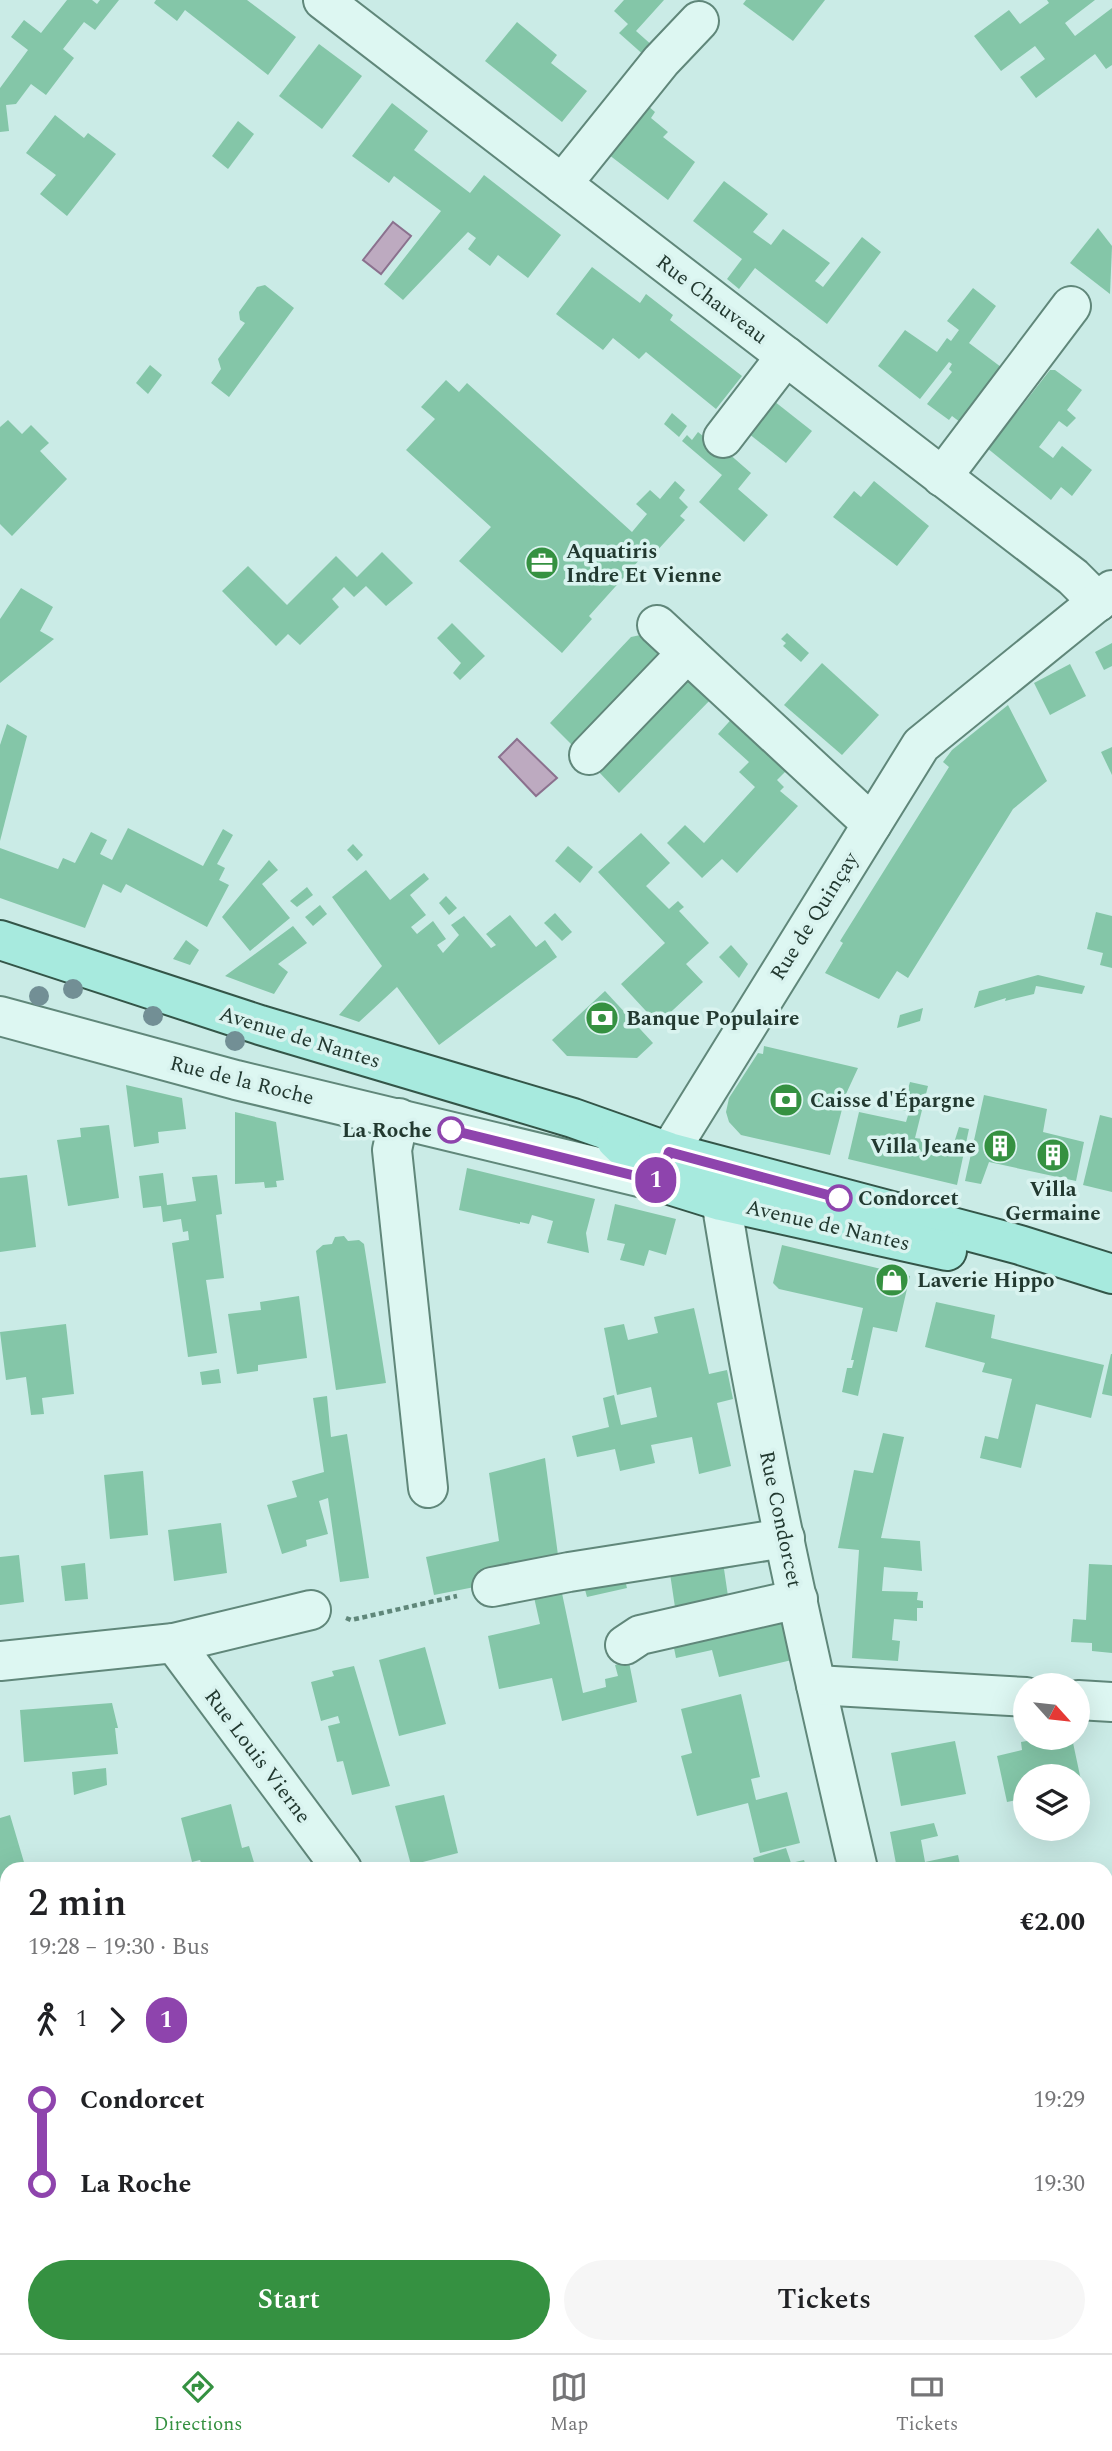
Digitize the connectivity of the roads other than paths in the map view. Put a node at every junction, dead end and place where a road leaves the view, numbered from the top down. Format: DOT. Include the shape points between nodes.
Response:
graph roads {
  1 [pos="323,0"];
  2 [pos="699,22"];
  3 [pos="562,184"];
  4 [pos="1071,306"];
  5 [pos="786,356"];
  6 [pos="723,438"];
  7 [pos="942,477"];
  8 [pos="1105,596"];
  9 [pos="657,625"];
  10 [pos="687,653"];
  11 [pos="589,755"];
  12 [pos="872,824"];
  13 [pos="0,940"];
  14 [pos="0,1016"];
  15 [pos="399,1118"];
  16 [pos="665,1167"];
  17 [pos="718,1183"];
  18 [pos="1095,1269"];
  19 [pos="428,1488"];
  20 [pos="785,1538"];
  21 [pos="492,1587"];
  22 [pos="798,1600"];
  23 [pos="311,1610"];
  24 [pos="174,1643"];
  25 [pos="625,1645"];
  26 [pos="0,1661"];
  27 [pos="817,1685"];
  28 [pos="1013,1696"];
  29 [pos="1090,1701"];
  30 [pos="1112,1702"];
  31 [pos="337,1862"];
  32 [pos="856,1862"];
  1 -- 3 [label="street, Rue Chauveau"];
  2 -- 3 [label="street" via="661,61"];
  3 -- 5 [label="street, Rue Chauveau"];
  4 -- 7 [label="street"];
  5 -- 6 [label="street"];
  5 -- 7 [label="street, Rue Chauveau"];
  7 -- 8 [label="street, Rue Chauveau" via="1073,577"];
  8 -- 12 [label="street, Rue de Quinçay" via="921,745"];
  9 -- 10 [label="street"];
  10 -- 11 [label="street"];
  10 -- 12 [label="street"];
  12 -- 16 [label="street, Rue de Quinçay"];
  13 -- 16 [label="main road, Avenue de Nantes" via="260,1025 601,1127"];
  14 -- 15 [label="street, Rue de la Roche" via="236,1080"];
  15 -- 16 [label="street, Rue de la Roche"];
  15 -- 19 [label="street" via="392,1150"];
  16 -- 17 [label="main road, Avenue de Nantes"];
  17 -- 18 [label="main road, Avenue de Nantes" via="1020,1245"];
  17 -- 20 [label="street, Rue Condorcet"];
  20 -- 21 [label="street"];
  20 -- 22 [label="street, Rue Condorcet"];
  22 -- 25 [label="street" via="640,1635"];
  22 -- 27 [label="street, Rue Condorcet"];
  23 -- 24 [label="street"];
  24 -- 26 [label="street"];
  24 -- 31 [label="street, Rue Louis Vierne"];
  27 -- 28 [label="street"];
  27 -- 32 [label="street, Rue Condorcet"];
  29 -- 30 [label="street"];
}
